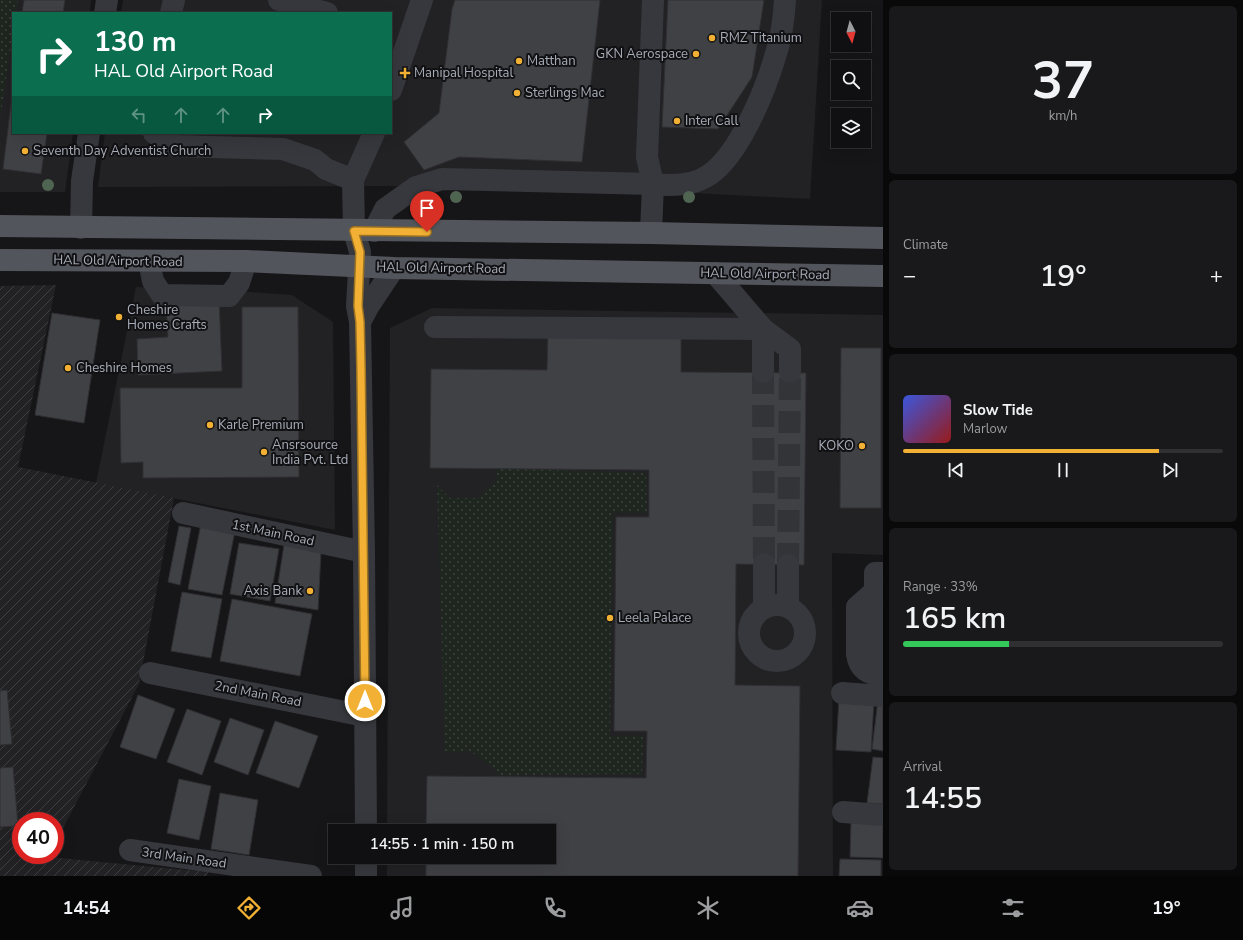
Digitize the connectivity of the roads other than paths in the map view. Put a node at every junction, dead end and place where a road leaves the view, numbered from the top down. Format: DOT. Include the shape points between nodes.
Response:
graph roads {
  1 [pos="107,0"];
  2 [pos="174,0"];
  3 [pos="279,0"];
  4 [pos="422,0"];
  5 [pos="653,0"];
  6 [pos="785,0"];
  7 [pos="105,12"];
  8 [pos="171,12"];
  9 [pos="323,12"];
  10 [pos="392,33"];
  11 [pos="404,53"];
  12 [pos="392,87"];
  13 [pos="89,134"];
  14 [pos="156,134"];
  15 [pos="374,134"];
  16 [pos="353,180"];
  17 [pos="653,184"];
  18 [pos="0,226"];
  19 [pos="81,228"];
  20 [pos="364,231"];
  21 [pos="651,234"];
  22 [pos="883,238"];
  23 [pos="0,260"];
  24 [pos="149,261"];
  25 [pos="246,261"];
  26 [pos="360,267"];
  27 [pos="394,268"];
  28 [pos="715,273"];
  29 [pos="883,276"];
  30 [pos="360,322"];
  31 [pos="435,327"];
  32 [pos="763,329"];
  33 [pos="763,372"];
  34 [pos="790,372"];
  35 [pos="182,513"];
  36 [pos="364,552"];
  37 [pos="764,564"];
  38 [pos="788,564"];
  39 [pos="879,582"];
  40 [pos="788,606"];
  41 [pos="764,608"];
  42 [pos="883,655"];
  43 [pos="150,673"];
  44 [pos="883,676"];
  45 [pos="842,693"];
  46 [pos="883,696"];
  47 [pos="365,716"];
  48 [pos="843,812"];
  49 [pos="883,815"];
  50 [pos="366,824"];
  51 [pos="130,850"];
  52 [pos="366,864"];
  53 [pos="311,876"];
  54 [pos="366,876"];
  1 -- 7 [label="street"];
  2 -- 8 [label="street"];
  3 -- 9 [label="street"];
  4 -- 11 [label="street"];
  5 -- 17 [label="street" via="647,157"];
  6 -- 17 [label="street" via="776,57 755,110 732,152 722,164 697,182 668,186"];
  10 -- 11 [label="street"];
  11 -- 12 [label="street"];
  13 -- 19 [label="street" via="82,181"];
  14 -- 16 [label="street" via="175,146 283,149 315,160 326,169"];
  15 -- 16 [label="street"];
  16 -- 20 [label="street"];
  17 -- 20 [label="street" via="442,179 416,187 385,210"];
  17 -- 21 [label="street"];
  18 -- 19 [label="main road"];
  19 -- 20 [label="main road"];
  20 -- 21 [label="main road"];
  20 -- 26 [label="street"];
  21 -- 22 [label="main road"];
  23 -- 24 [label="main road, HAL Old Airport Road"];
  24 -- 25 [label="main road, HAL Old Airport Road"];
  24 -- 25 [label="street" via="153,281 162,296 229,296 239,283"];
  25 -- 26 [label="main road, HAL Old Airport Road"];
  26 -- 27 [label="main road, HAL Old Airport Road"];
  26 -- 30 [label="street"];
  27 -- 28 [label="main road, HAL Old Airport Road"];
  27 -- 30 [label="street"];
  28 -- 29 [label="main road, HAL Old Airport Road"];
  28 -- 32 [label="street"];
  30 -- 36 [label="street"];
  31 -- 32 [label="street"];
  32 -- 33 [label="street"];
  32 -- 34 [label="street" via="790,349"];
  35 -- 36 [label="street, 1st Main Road"];
  36 -- 47 [label="street"];
  37 -- 41 [label="street"];
  38 -- 40 [label="street"];
  39 -- 42 [label="street" via="875,655"];
  39 -- 44 [label="street" via="857,607 857,654 858,662 868,673"];
  40 -- 41 [label="street"];
  40 -- 41 [label="street" via="798,613 804,623 806,635 803,646 795,656 785,661 772,662 761,657 753,649 748,638 749,626 754,615"];
  43 -- 47 [label="street, 2nd Main Road"];
  45 -- 46 [label="street"];
  47 -- 50 [label="street"];
  48 -- 49 [label="street"];
  51 -- 53 [label="street, 3rd Main Road"];
  52 -- 54 [label="street"];
}
